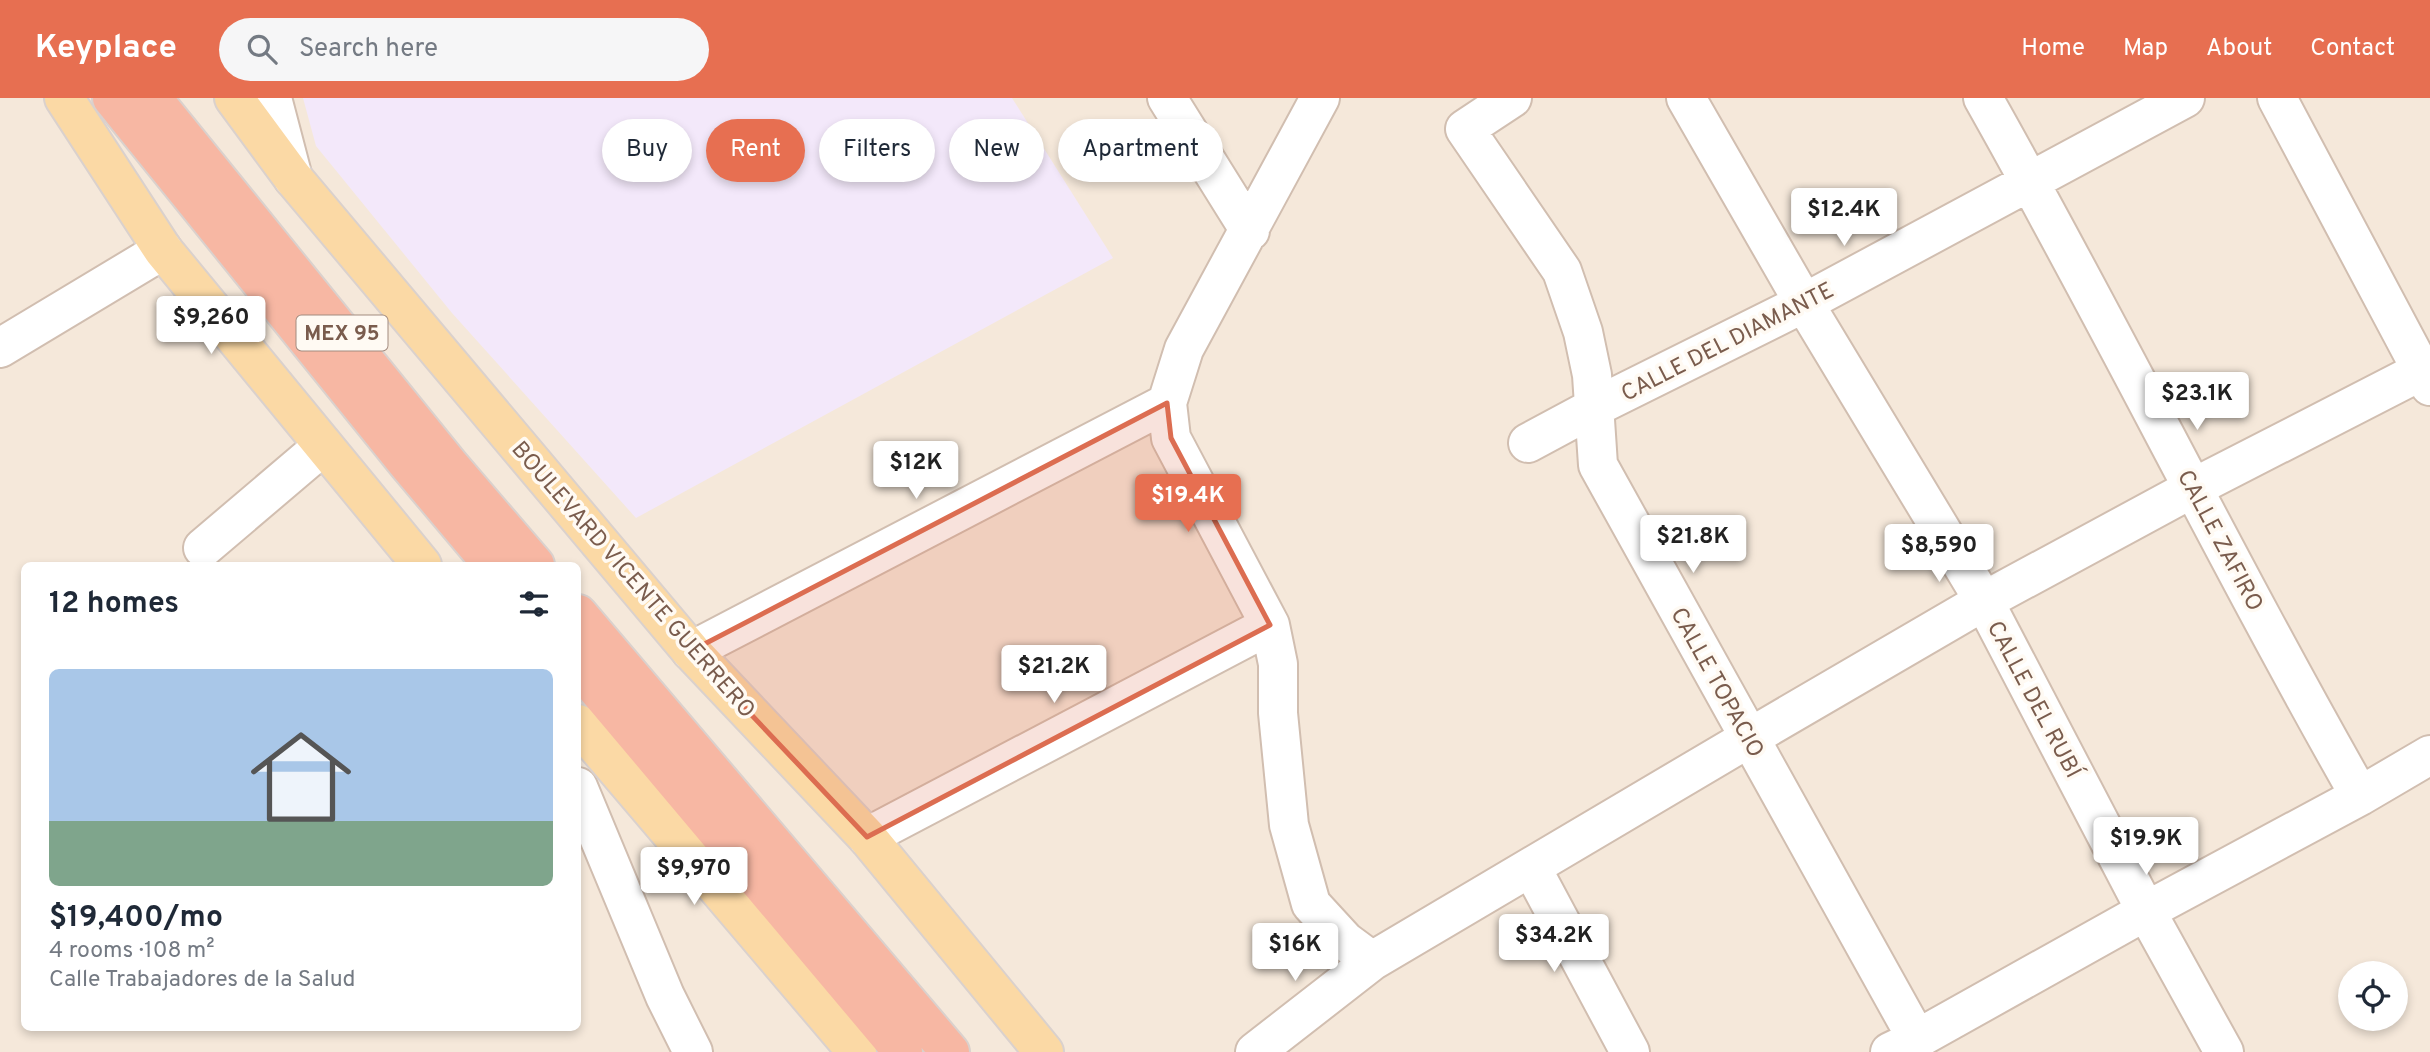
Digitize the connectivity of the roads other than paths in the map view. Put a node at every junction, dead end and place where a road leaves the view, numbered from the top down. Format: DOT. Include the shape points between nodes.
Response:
graph roads {
  1 [pos="64,98"];
  2 [pos="86,98"];
  3 [pos="112,98"];
  4 [pos="152,98"];
  5 [pos="234,98"];
  6 [pos="272,98"];
  7 [pos="1167,98"];
  8 [pos="1320,98"];
  9 [pos="1512,98"];
  10 [pos="1686,98"];
  11 [pos="1983,98"];
  12 [pos="2185,98"];
  13 [pos="2277,98"];
  14 [pos="293,178"];
  15 [pos="178,180"];
  16 [pos="2029,180"];
  17 [pos="1250,231"];
  18 [pos="163,250"];
  19 [pos="1804,303"];
  20 [pos="0,348"];
  21 [pos="2425,378"];
  22 [pos="1167,403"];
  23 [pos="1595,407"];
  24 [pos="1528,443"];
  25 [pos="323,446"];
  26 [pos="2193,488"];
  27 [pos="203,548"];
  28 [pos="420,562"];
  29 [pos="490,562"];
  30 [pos="533,562"];
  31 [pos="1984,601"];
  32 [pos="581,618"];
  33 [pos="1270,625"];
  34 [pos="691,651"];
  35 [pos="581,670"];
  36 [pos="581,728"];
  37 [pos="1749,738"];
  38 [pos="2430,755"];
  39 [pos="581,794"];
  40 [pos="2360,796"];
  41 [pos="867,837"];
  42 [pos="1531,867"];
  43 [pos="2147,911"];
  44 [pos="1372,961"];
  45 [pos="1904,1046"];
  46 [pos="693,1052"];
  47 [pos="857,1052"];
  48 [pos="903,1052"];
  49 [pos="950,1052"];
  50 [pos="1044,1052"];
  51 [pos="1255,1052"];
  52 [pos="1630,1052"];
  53 [pos="2224,1052"];
  1 -- 18 [label="main road"];
  2 -- 15 [label="highway"];
  3 -- 15 [label="highway, MEX 95"];
  4 -- 30 [label="highway, MEX 95"];
  5 -- 14 [label="main road, BOULEVARD VICENTE GUERRERO"];
  6 -- 14 [label="street"];
  7 -- 17 [label="street"];
  8 -- 17 [label="street"];
  9 -- 23 [label="street, CALLE TOPACIO" via="1465,129 1562,271 1583,332"];
  10 -- 19 [label="street, CALLE DEL RUBÍ"];
  11 -- 16 [label="street, CALLE ZAFIRO"];
  12 -- 16 [label="street, CALLE DEL DIAMANTE"];
  13 -- 21 [label="street"];
  14 -- 34 [label="main road, BOULEVARD VICENTE GUERRERO"];
  15 -- 29 [label="highway, MEX 95"];
  16 -- 19 [label="street, CALLE DEL DIAMANTE"];
  16 -- 26 [label="street, CALLE ZAFIRO"];
  17 -- 22 [label="street" via="1184,349"];
  18 -- 20 [label="street"];
  18 -- 25 [label="main road"];
  19 -- 23 [label="street, CALLE DEL DIAMANTE"];
  19 -- 31 [label="street, CALLE DEL RUBÍ"];
  21 -- 26 [label="street"];
  22 -- 33 [label="street" via="1171,438"];
  22 -- 34 [label="street"];
  23 -- 24 [label="street, CALLE DEL DIAMANTE"];
  23 -- 37 [label="street, CALLE TOPACIO" via="1598,465"];
  25 -- 27 [label="street"];
  25 -- 28 [label="main road"];
  26 -- 31 [label="street"];
  26 -- 40 [label="street, CALLE ZAFIRO"];
  31 -- 37 [label="street"];
  31 -- 43 [label="street, CALLE DEL RUBÍ"];
  32 -- 49 [label="highway"];
  33 -- 41 [label="street"];
  33 -- 44 [label="street" via="1278,664 1289,825 1311,904 1345,941"];
  34 -- 41 [label="main road, BOULEVARD VICENTE GUERRERO"];
  35 -- 48 [label="highway"];
  36 -- 47 [label="main road"];
  37 -- 42 [label="street"];
  37 -- 45 [label="street, CALLE TOPACIO"];
  38 -- 40 [label="street"];
  39 -- 46 [label="street"];
  40 -- 43 [label="street"];
  41 -- 50 [label="main road, BOULEVARD VICENTE GUERRERO"];
  42 -- 44 [label="street"];
  42 -- 52 [label="street"];
  43 -- 45 [label="street"];
  43 -- 53 [label="street, CALLE DEL RUBÍ"];
  44 -- 51 [label="street"];
}
